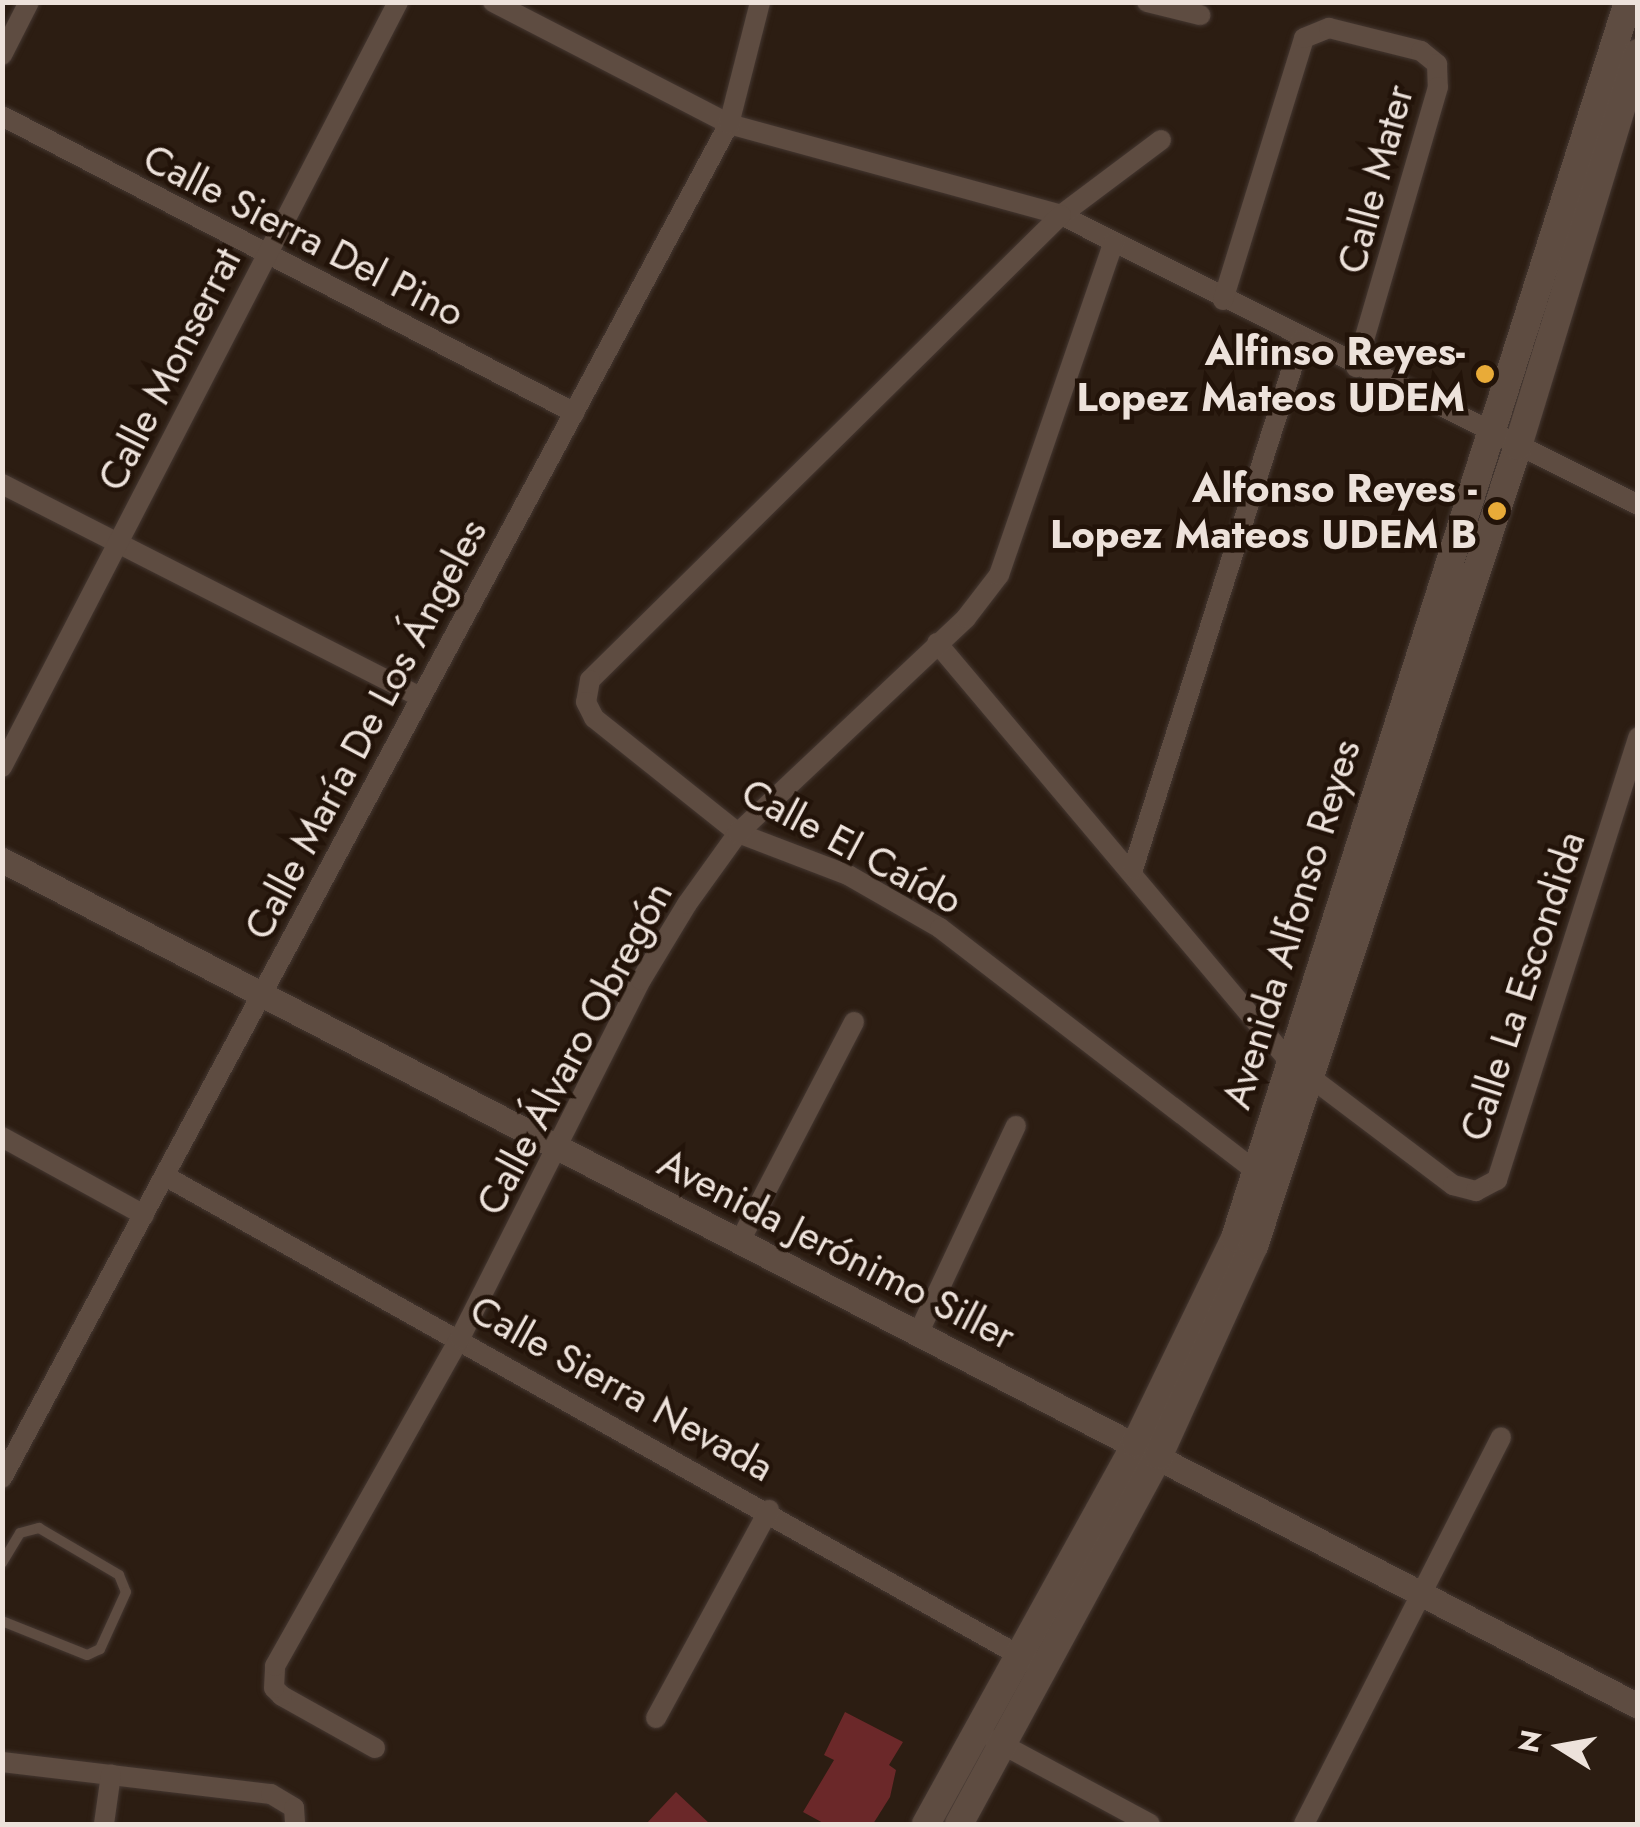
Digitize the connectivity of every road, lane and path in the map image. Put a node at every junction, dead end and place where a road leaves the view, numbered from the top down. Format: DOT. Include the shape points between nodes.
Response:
graph roads {
  1 [pos="29,2"];
  2 [pos="398,2"];
  3 [pos="494,2"];
  4 [pos="760,2"];
  5 [pos="1147,2"];
  6 [pos="1628,2"];
  7 [pos="1200,16"];
  8 [pos="1638,53"];
  9 [pos="2,55"];
  10 [pos="2,116"];
  11 [pos="729,124"];
  12 [pos="1160,140"];
  13 [pos="1061,215"];
  14 [pos="1113,243"];
  15 [pos="267,256"];
  16 [pos="1222,300"];
  17 [pos="1301,340"];
  18 [pos="1356,366"];
  19 [pos="575,413"];
  20 [pos="1488,429"];
  21 [pos="1518,446"];
  22 [pos="2,484"];
  23 [pos="1638,505"];
  24 [pos="119,542"];
  25 [pos="937,644"];
  26 [pos="420,697"];
  27 [pos="1638,737"];
  28 [pos="2,767"];
  29 [pos="738,833"];
  30 [pos="2,860"];
  31 [pos="1133,869"];
  32 [pos="264,994"];
  33 [pos="854,1022"];
  34 [pos="1300,1068"];
  35 [pos="1016,1126"];
  36 [pos="2,1137"];
  37 [pos="556,1147"];
  38 [pos="1256,1171"];
  39 [pos="165,1176"];
  40 [pos="144,1214"];
  41 [pos="740,1240"];
  42 [pos="918,1334"];
  43 [pos="460,1338"];
  44 [pos="1501,1438"];
  45 [pos="1147,1449"];
  46 [pos="2,1478"];
  47 [pos="768,1510"];
  48 [pos="2,1562"];
  49 [pos="1425,1594"];
  50 [pos="2,1621"];
  51 [pos="1030,1661"];
  52 [pos="1638,1706"];
  53 [pos="656,1718"];
  54 [pos="988,1737"];
  55 [pos="375,1748"];
  56 [pos="2,1762"];
  57 [pos="111,1774"];
  58 [pos="104,1824"];
  59 [pos="295,1824"];
  60 [pos="926,1824"];
  61 [pos="959,1824"];
  62 [pos="1150,1824"];
  63 [pos="1304,1824"];
  1 -- 9 [label="street"];
  2 -- 15 [label="street, Calle Monserrat"];
  3 -- 11 [label="street"];
  4 -- 11 [label="street, Calle María De Los Ángeles"];
  5 -- 7 [label="street"];
  6 -- 20 [label="main road, Avenida Alfonso Reyes"];
  8 -- 21 [label="main road, Avenida Alfonso Reyes"];
  10 -- 15 [label="street, Calle Sierra Del Pino"];
  11 -- 13 [label="street"];
  11 -- 19 [label="street, Calle María De Los Ángeles"];
  12 -- 13 [label="street"];
  13 -- 14 [label="street"];
  13 -- 29 [label="street, Calle El Caído" via="590,680 586,702 594,718"];
  14 -- 16 [label="street"];
  14 -- 25 [label="street, Calle Álvaro Obregón" via="999,575"];
  15 -- 19 [label="street, Calle Sierra Del Pino"];
  15 -- 24 [label="street, Calle Monserrat"];
  16 -- 17 [label="street"];
  16 -- 18 [label="street, Calle Mater" via="1304,38 1329,28 1421,51 1437,64 1438,87"];
  17 -- 18 [label="street"];
  17 -- 31 [label="street"];
  18 -- 20 [label="street"];
  19 -- 26 [label="street, Calle María De Los Ángeles"];
  20 -- 21 [label="street"];
  20 -- 34 [label="main road, Avenida Alfonso Reyes"];
  21 -- 23 [label="street"];
  21 -- 34 [label="main road, Avenida Alfonso Reyes"];
  22 -- 24 [label="street"];
  24 -- 26 [label="street"];
  24 -- 28 [label="street, Calle Monserrat"];
  25 -- 29 [label="street, Calle Álvaro Obregón"];
  25 -- 31 [label="street, Calle La Escondida"];
  26 -- 32 [label="street, Calle María De Los Ángeles"];
  27 -- 34 [label="street, Calle La Escondida" via="1497,1180 1476,1191 1454,1185"];
  29 -- 37 [label="street, Calle Álvaro Obregón" via="642,980"];
  29 -- 38 [label="street, Calle El Caído" via="848,875 940,928"];
  30 -- 32 [label="street, Avenida Jerónimo Siller"];
  31 -- 34 [label="street, Calle La Escondida"];
  32 -- 37 [label="street, Avenida Jerónimo Siller"];
  32 -- 39 [label="street, Calle María De Los Ángeles"];
  33 -- 41 [label="street"];
  34 -- 38 [label="main road, Avenida Alfonso Reyes"];
  34 -- 45 [label="main road, Avenida Alfonso Reyes" via="1254,1246"];
  35 -- 42 [label="street"];
  36 -- 40 [label="street"];
  37 -- 41 [label="street, Avenida Jerónimo Siller"];
  37 -- 43 [label="street, Calle Álvaro Obregón"];
  38 -- 45 [label="main road, Avenida Alfonso Reyes"];
  39 -- 40 [label="street, Calle María De Los Ángeles"];
  39 -- 43 [label="street, Calle Sierra Nevada"];
  40 -- 46 [label="street, Calle María De Los Ángeles"];
  41 -- 42 [label="street, Avenida Jerónimo Siller"];
  42 -- 45 [label="street, Avenida Jerónimo Siller"];
  43 -- 47 [label="street, Calle Sierra Nevada"];
  43 -- 55 [label="street, Calle Álvaro Obregón" via="275,1666 274,1688 282,1696"];
  44 -- 49 [label="street"];
  45 -- 49 [label="street, Avenida Jerónimo Siller"];
  45 -- 51 [label="main road, Avenida Alfonso Reyes"];
  47 -- 51 [label="street, Calle Sierra Nevada"];
  47 -- 53 [label="street"];
  48 -- 50 [label="lane" via="20,1533 39,1528 119,1575 126,1592 100,1649 86,1655"];
  49 -- 52 [label="street, Avenida Jerónimo Siller"];
  49 -- 63 [label="street"];
  51 -- 54 [label="main road, Avenida Alfonso Reyes"];
  54 -- 60 [label="main road, Avenida Alfonso Reyes"];
  54 -- 61 [label="main road, Avenida Alfonso Reyes"];
  54 -- 62 [label="street"];
  56 -- 57 [label="street"];
  57 -- 58 [label="street"];
  57 -- 59 [label="street" via="271,1794 294,1808"];
}
